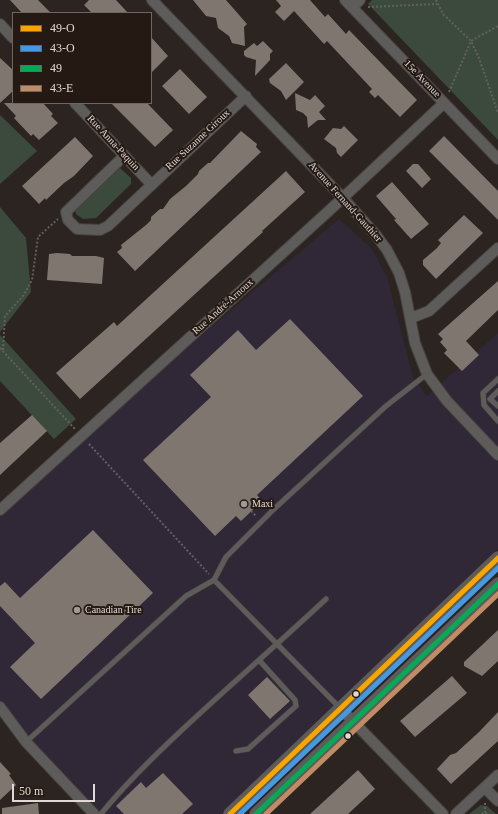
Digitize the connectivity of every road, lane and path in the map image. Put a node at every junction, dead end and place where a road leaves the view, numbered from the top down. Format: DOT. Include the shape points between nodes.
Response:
graph roads {
  1 [pos="152,0"];
  2 [pos="345,0"];
  3 [pos="360,0"];
  4 [pos="436,0"];
  5 [pos="437,4"];
  6 [pos="353,8"];
  7 [pos="0,24"];
  8 [pos="498,26"];
  9 [pos="12,37"];
  10 [pos="471,41"];
  11 [pos="246,96"];
  12 [pos="444,103"];
  13 [pos="76,104"];
  14 [pos="498,113"];
  15 [pos="124,156"];
  16 [pos="498,159"];
  17 [pos="151,184"];
  18 [pos="343,198"];
  19 [pos="66,212"];
  20 [pos="498,248"];
  21 [pos="411,318"];
  22 [pos="0,348"];
  23 [pos="3,350"];
  24 [pos="427,374"];
  25 [pos="498,379"];
  26 [pos="498,391"];
  27 [pos="498,406"];
  28 [pos="498,421"];
  29 [pos="82,436"];
  30 [pos="496,449"];
  31 [pos="0,510"];
  32 [pos="498,558"];
  33 [pos="214,580"];
  34 [pos="498,584"];
  35 [pos="326,599"];
  36 [pos="277,644"];
  37 [pos="259,660"];
  38 [pos="0,707"];
  39 [pos="340,708"];
  40 [pos="354,721"];
  41 [pos="26,742"];
  42 [pos="236,751"];
  43 [pos="498,775"];
  44 [pos="485,788"];
  45 [pos="498,801"];
  46 [pos="94,814"];
  47 [pos="100,814"];
  48 [pos="230,814"];
  49 [pos="256,814"];
  50 [pos="444,814"];
  51 [pos="456,814"];
  52 [pos="482,814"];
  53 [pos="487,814"];
  1 -- 11 [label="street, Avenue Fernand-Gauthier"];
  2 -- 6 [label="street, 15e Avenue"];
  3 -- 6 [label="street"];
  4 -- 5 [label="path"];
  5 -- 6 [label="path"];
  5 -- 10 [label="path" via="450,22"];
  6 -- 12 [label="street, 15e Avenue"];
  7 -- 9 [label="street"];
  8 -- 10 [label="path"];
  10 -- 12 [label="path"];
  10 -- 14 [label="path" via="480,58"];
  11 -- 17 [label="street, Rue Suzanne Giroux"];
  11 -- 18 [label="street, Avenue Fernand-Gauthier"];
  12 -- 16 [label="street, 15e Avenue"];
  12 -- 18 [label="street, Rue André-Arnoux"];
  13 -- 15 [label="street, Rue Anna-Paquin"];
  15 -- 17 [label="street, Rue Anna-Paquin"];
  15 -- 19 [label="street"];
  17 -- 19 [label="street, Rue Suzanne Giroux" via="108,226 100,230 77,229 68,220"];
  18 -- 21 [label="street, Avenue Fernand-Gauthier" via="376,235 394,262 406,292"];
  18 -- 29 [label="street, Rue André-Arnoux"];
  19 -- 23 [label="path" via="38,237 32,280 23,296 4,316"];
  20 -- 21 [label="street" via="429,311"];
  21 -- 24 [label="street, Avenue Fernand-Gauthier" via="415,343"];
  22 -- 23 [label="path"];
  23 -- 29 [label="path"];
  24 -- 30 [label="street, Avenue Fernand-Gauthier" via="446,401"];
  24 -- 33 [label="lane" via="380,411 273,510 226,557"];
  25 -- 28 [label="lane" via="483,393 484,405"];
  26 -- 27 [label="lane" via="490,398"];
  29 -- 31 [label="street, Rue André-Arnoux"];
  29 -- 33 [label="path"];
  32 -- 39 [label="street"];
  33 -- 36 [label="lane"];
  33 -- 41 [label="lane" via="186,596"];
  34 -- 40 [label="street"];
  35 -- 36 [label="lane"];
  36 -- 37 [label="lane"];
  36 -- 39 [label="lane"];
  37 -- 42 [label="lane" via="295,700 296,706 248,749"];
  37 -- 47 [label="lane" via="142,768"];
  38 -- 41 [label="street"];
  39 -- 40 [label="street"];
  39 -- 48 [label="street"];
  40 -- 49 [label="street"];
  40 -- 50 [label="street"];
  41 -- 46 [label="street"];
  43 -- 44 [label="street"];
  44 -- 45 [label="street"];
  44 -- 51 [label="street"];
  52 -- 53 [label="path"];
}
